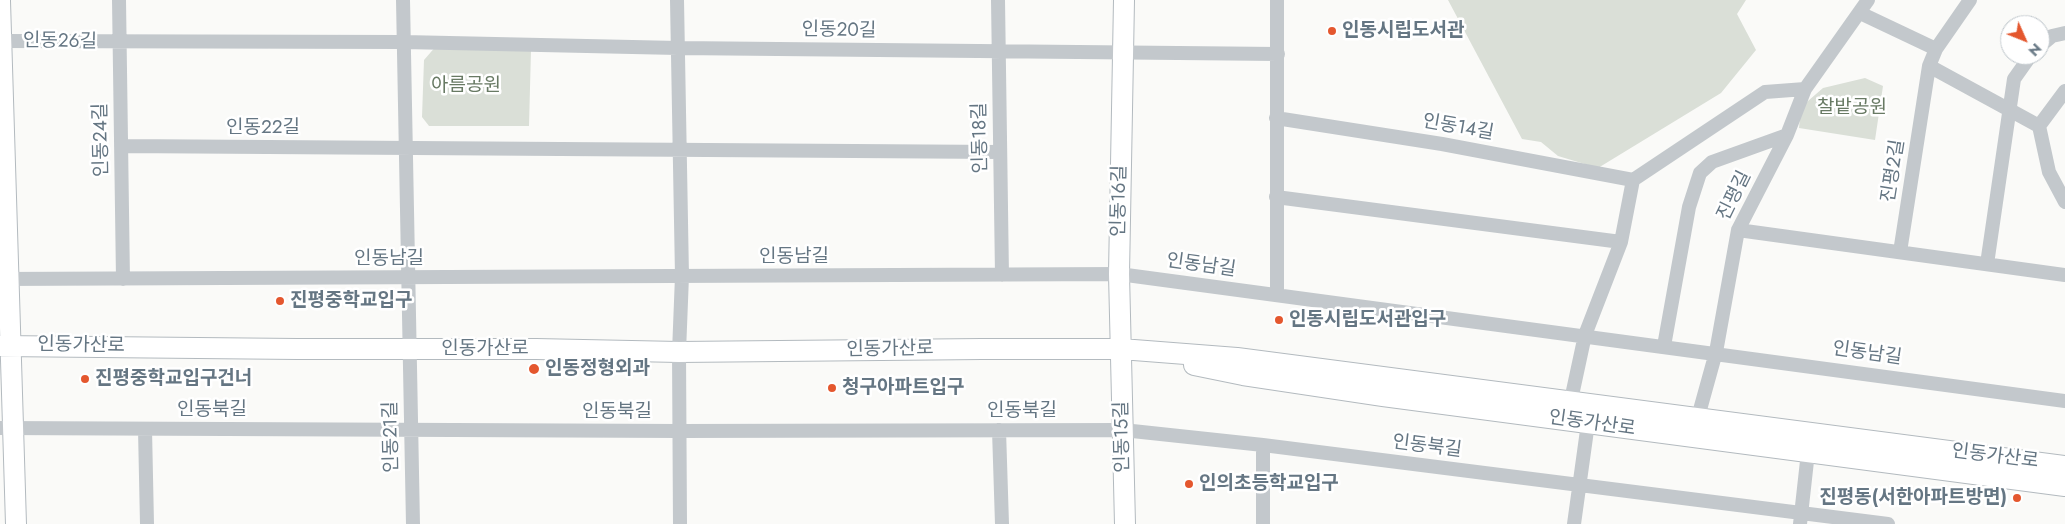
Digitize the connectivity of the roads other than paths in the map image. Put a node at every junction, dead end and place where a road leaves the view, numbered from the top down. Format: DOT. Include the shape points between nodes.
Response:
graph roads {
  1 [pos="120,0"];
  2 [pos="403,0"];
  3 [pos="677,0"];
  4 [pos="998,0"];
  5 [pos="1124,0"];
  6 [pos="1277,0"];
  7 [pos="1868,0"];
  8 [pos="1970,0"];
  9 [pos="0,1"];
  10 [pos="1860,12"];
  11 [pos="2065,33"];
  12 [pos="2050,38"];
  13 [pos="1,41"];
  14 [pos="120,42"];
  15 [pos="404,42"];
  16 [pos="678,48"];
  17 [pos="1936,49"];
  18 [pos="999,51"];
  19 [pos="1122,52"];
  20 [pos="1278,54"];
  21 [pos="2024,65"];
  22 [pos="1929,66"];
  23 [pos="1805,89"];
  24 [pos="2065,91"];
  25 [pos="2009,110"];
  26 [pos="1276,118"];
  27 [pos="2039,126"];
  28 [pos="1786,135"];
  29 [pos="121,146"];
  30 [pos="406,148"];
  31 [pos="680,150"];
  32 [pos="1000,152"];
  33 [pos="1633,180"];
  34 [pos="1276,197"];
  35 [pos="2065,202"];
  36 [pos="1738,230"];
  37 [pos="1621,242"];
  38 [pos="1900,252"];
  39 [pos="1987,264"];
  40 [pos="2065,272"];
  41 [pos="1119,274"];
  42 [pos="1002,275"];
  43 [pos="682,276"];
  44 [pos="408,277"];
  45 [pos="4,279"];
  46 [pos="123,279"];
  47 [pos="1277,295"];
  48 [pos="1585,335"];
  49 [pos="5,345"];
  50 [pos="1664,346"];
  51 [pos="409,349"];
  52 [pos="1121,350"];
  53 [pos="679,352"];
  54 [pos="1716,352"];
  55 [pos="1571,400"];
  56 [pos="2065,401"];
  57 [pos="1698,417"];
  58 [pos="1588,423"];
  59 [pos="6,428"];
  60 [pos="145,429"];
  61 [pos="411,429"];
  62 [pos="999,430"];
  63 [pos="1123,430"];
  64 [pos="679,431"];
  65 [pos="1263,445"];
  66 [pos="1808,452"];
  67 [pos="2065,466"];
  68 [pos="1579,485"];
  69 [pos="2065,486"];
  70 [pos="1801,518"];
  71 [pos="16,524"];
  72 [pos="147,524"];
  73 [pos="413,524"];
  74 [pos="680,524"];
  75 [pos="1002,524"];
  76 [pos="1125,524"];
  77 [pos="1263,524"];
  78 [pos="1574,524"];
  79 [pos="1888,524"];
  1 -- 14 [label="street, 인동24길"];
  2 -- 15 [label="street"];
  3 -- 16 [label="street"];
  4 -- 18 [label="street, 인동18길"];
  5 -- 19 [label="main road, 인동16길"];
  6 -- 20 [label="street"];
  7 -- 10 [label="street, 진평길"];
  8 -- 17 [label="street, 진평2길"];
  9 -- 13 [label="main road, 인동26길"];
  10 -- 17 [label="street"];
  10 -- 23 [label="street, 진평길"];
  11 -- 12 [label="street"];
  13 -- 14 [label="street, 인동26길"];
  13 -- 45 [label="main road, 인동26길"];
  14 -- 15 [label="street"];
  14 -- 29 [label="street, 인동24길"];
  15 -- 16 [label="street, 인동20길"];
  15 -- 30 [label="street"];
  16 -- 18 [label="street, 인동20길"];
  16 -- 31 [label="street"];
  17 -- 22 [label="street, 진평2길"];
  18 -- 19 [label="street"];
  18 -- 32 [label="street, 인동18길"];
  19 -- 20 [label="street"];
  19 -- 41 [label="main road, 인동16길"];
  20 -- 26 [label="street"];
  21 -- 25 [label="street" via="2014,80"];
  22 -- 25 [label="street"];
  22 -- 38 [label="street, 진평2길"];
  23 -- 28 [label="street, 진평길"];
  23 -- 33 [label="street" via="1766,92"];
  24 -- 27 [label="street"];
  25 -- 27 [label="street"];
  25 -- 39 [label="street"];
  26 -- 33 [label="street, 인동14길" via="1442,144"];
  26 -- 34 [label="street"];
  27 -- 35 [label="street" via="2049,172"];
  28 -- 36 [label="street, 진평길"];
  28 -- 50 [label="street" via="1712,162 1700,173 1689,207"];
  29 -- 30 [label="street, 인동22길"];
  29 -- 46 [label="street, 인동24길"];
  30 -- 31 [label="street"];
  30 -- 44 [label="street"];
  31 -- 32 [label="street"];
  31 -- 43 [label="street"];
  32 -- 42 [label="street, 인동18길"];
  33 -- 37 [label="street"];
  34 -- 37 [label="street"];
  34 -- 47 [label="street"];
  36 -- 38 [label="street"];
  36 -- 54 [label="street, 진평길"];
  37 -- 48 [label="street"];
  38 -- 39 [label="street"];
  39 -- 40 [label="street"];
  41 -- 42 [label="street, 인동남길"];
  41 -- 47 [label="street, 인동남길"];
  41 -- 52 [label="main road, 인동16길"];
  42 -- 43 [label="street, 인동남길"];
  43 -- 44 [label="street, 인동남길"];
  43 -- 53 [label="street"];
  44 -- 46 [label="street, 인동남길"];
  44 -- 51 [label="street"];
  45 -- 46 [label="street, 인동남길"];
  45 -- 49 [label="main road, 인동26길"];
  47 -- 48 [label="street, 인동남길"];
  48 -- 50 [label="street, 인동남길"];
  48 -- 55 [label="street"];
  49 -- 51 [label="main road, 인동가산로"];
  49 -- 59 [label="main road, 인동26길"];
  50 -- 54 [label="street, 인동남길"];
  51 -- 53 [label="main road, 인동가산로"];
  51 -- 61 [label="street, 인동21길"];
  52 -- 53 [label="main road, 인동가산로"];
  52 -- 55 [label="main road, 인동가산로" via="1237,358"];
  52 -- 58 [label="main road, 인동가산로" via="1243,375"];
  52 -- 63 [label="main road, 인동15길"];
  53 -- 64 [label="street"];
  54 -- 56 [label="street, 인동남길"];
  54 -- 57 [label="street, 진평길"];
  55 -- 57 [label="main road, 인동가산로"];
  57 -- 67 [label="main road, 인동가산로"];
  58 -- 66 [label="main road, 인동가산로"];
  58 -- 68 [label="street"];
  59 -- 60 [label="street, 인동북길"];
  59 -- 71 [label="main road, 인동26길"];
  60 -- 61 [label="street, 인동북길"];
  60 -- 72 [label="street"];
  61 -- 64 [label="street, 인동북길"];
  61 -- 73 [label="street, 인동21길"];
  62 -- 63 [label="street, 인동북길"];
  62 -- 64 [label="street, 인동북길"];
  62 -- 75 [label="street"];
  63 -- 65 [label="street, 인동북길"];
  63 -- 76 [label="main road, 인동15길"];
  64 -- 74 [label="street"];
  65 -- 68 [label="street, 인동북길"];
  65 -- 77 [label="street"];
  66 -- 69 [label="main road, 인동가산로"];
  66 -- 70 [label="street"];
  68 -- 70 [label="street, 인동북길"];
  68 -- 78 [label="street"];
  70 -- 79 [label="street, 인동북길"];
}
